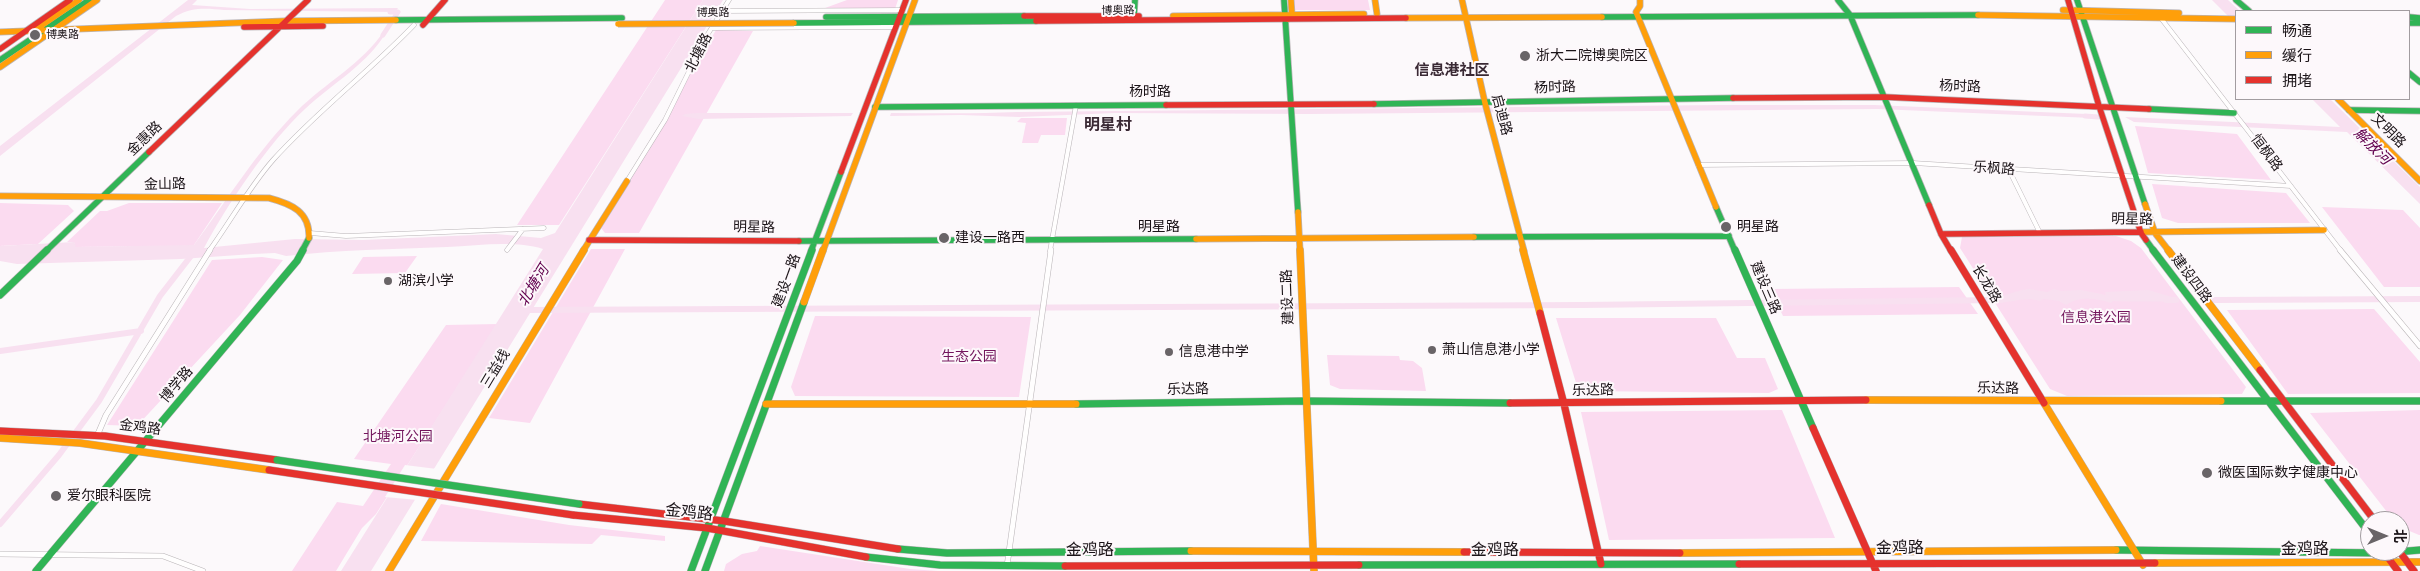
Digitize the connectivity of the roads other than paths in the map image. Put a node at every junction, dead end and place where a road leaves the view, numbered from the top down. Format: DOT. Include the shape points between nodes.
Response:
graph roads {
  1 [pos="70,0"];
  2 [pos="79,0"];
  3 [pos="89,0"];
  4 [pos="97,0"];
  5 [pos="445,0"];
  6 [pos="729,0"];
  7 [pos="906,0"];
  8 [pos="915,0"];
  9 [pos="1135,0"];
  10 [pos="1284,0"];
  11 [pos="1291,0"];
  12 [pos="1375,0"];
  13 [pos="1462,0"];
  14 [pos="1635,0"];
  15 [pos="1640,0"];
  16 [pos="1838,0"];
  17 [pos="2068,0"];
  18 [pos="2077,0"];
  19 [pos="2236,0"];
  20 [pos="306,2"];
  21 [pos="2247,10"];
  22 [pos="722,11"];
  23 [pos="1848,13"];
  24 [pos="2072,13"];
  25 [pos="2080,13"];
  26 [pos="1377,14"];
  27 [pos="1637,14"];
  28 [pos="2235,14"];
  29 [pos="1466,15"];
  30 [pos="2159,15"];
  31 [pos="1134,16"];
  32 [pos="1288,17"];
  33 [pos="2223,17"];
  34 [pos="899,19"];
  35 [pos="908,19"];
  36 [pos="2235,19"];
  37 [pos="285,21"];
  38 [pos="392,22"];
  39 [pos="425,22"];
  40 [pos="414,25"];
  41 [pos="279,26"];
  42 [pos="712,28"];
  43 [pos="54,30"];
  44 [pos="0,32"];
  45 [pos="36,32"];
  46 [pos="45,32"];
  47 [pos="24,34"];
  48 [pos="0,36"];
  49 [pos="0,49"];
  50 [pos="0,54"];
  51 [pos="0,60"];
  52 [pos="0,67"];
  53 [pos="2410,74"];
  54 [pos="2410,78"];
  55 [pos="2420,82"];
  56 [pos="2420,86"];
  57 [pos="1884,97"];
  58 [pos="1671,98"];
  59 [pos="2339,100"];
  60 [pos="1485,104"];
  61 [pos="2099,106"];
  62 [pos="875,107"];
  63 [pos="1076,107"];
  64 [pos="2112,107"];
  65 [pos="1292,109"];
  66 [pos="2349,110"];
  67 [pos="2420,111"];
  68 [pos="2234,113"];
  69 [pos="1912,163"];
  70 [pos="1698,165"];
  71 [pos="2009,170"];
  72 [pos="2122,177"];
  73 [pos="2136,178"];
  74 [pos="627,181"];
  75 [pos="2420,181"];
  76 [pos="2291,186"];
  77 [pos="0,196"];
  78 [pos="103,197"];
  79 [pos="245,197"];
  80 [pos="544,228"];
  81 [pos="2324,230"];
  82 [pos="521,231"];
  83 [pos="2040,232"];
  84 [pos="2141,232"];
  85 [pos="2155,233"];
  86 [pos="1941,234"];
  87 [pos="310,235"];
  88 [pos="1519,236"];
  89 [pos="1729,236"];
  90 [pos="1298,238"];
  91 [pos="589,240"];
  92 [pos="1052,240"];
  93 [pos="815,241"];
  94 [pos="825,242"];
  95 [pos="508,249"];
  96 [pos="0,295"];
  97 [pos="2420,346"];
  98 [pos="1800,400"];
  99 [pos="1305,401"];
  100 [pos="2420,401"];
  101 [pos="2044,402"];
  102 [pos="2270,402"];
  103 [pos="2282,402"];
  104 [pos="766,404"];
  105 [pos="1030,404"];
  106 [pos="1564,404"];
  107 [pos="0,431"];
  108 [pos="97,436"];
  109 [pos="0,438"];
  110 [pos="147,440"];
  111 [pos="139,451"];
  112 [pos="2367,511"];
  113 [pos="709,519"];
  114 [pos="724,521"];
  115 [pos="2360,521"];
  116 [pos="707,528"];
  117 [pos="720,530"];
  118 [pos="2134,550"];
  119 [pos="1313,551"];
  120 [pos="1867,551"];
  121 [pos="1009,552"];
  122 [pos="2360,552"];
  123 [pos="1599,553"];
  124 [pos="0,554"];
  125 [pos="50,555"];
  126 [pos="2391,561"];
  127 [pos="2420,562"];
  128 [pos="1873,563"];
  129 [pos="2407,563"];
  130 [pos="1601,564"];
  131 [pos="2393,564"];
  132 [pos="2143,565"];
  133 [pos="1007,566"];
  134 [pos="1314,568"];
  135 [pos="36,571"];
  136 [pos="203,571"];
  137 [pos="389,571"];
  138 [pos="691,571"];
  139 [pos="705,571"];
  140 [pos="1876,571"];
  141 [pos="2398,571"];
  142 [pos="2414,571"];
  1 -- 47 [label="main road"];
  2 -- 45 [label="main road"];
  3 -- 46 [label="main road"];
  4 -- 43 [label="main road"];
  5 -- 39 [label="main road"];
  6 -- 22 [label="street, 北塘路"];
  7 -- 34 [label="main road, 建设一路"];
  8 -- 35 [label="main road, 建设一路"];
  9 -- 31 [label="main road"];
  10 -- 32 [label="main road, 建设二路"];
  11 -- 32 [label="main road, 建设二路"];
  12 -- 26 [label="main road"];
  13 -- 29 [label="main road, 启迪路"];
  14 -- 27 [label="main road, 建设三路"];
  15 -- 27 [label="main road"];
  16 -- 23 [label="main road, 长龙路"];
  17 -- 24 [label="main road, 建设四路"];
  18 -- 25 [label="main road, 建设四路"];
  19 -- 21 [label="main road"];
  20 -- 37 [label="main road, 金惠路"];
  22 -- 34 [label="street"];
  22 -- 42 [label="street, 北塘路"];
  23 -- 24 [label="main road, 博奥路"];
  23 -- 27 [label="main road, 博奥路"];
  23 -- 57 [label="main road, 长龙路"];
  24 -- 25 [label="main road, 博奥路"];
  24 -- 61 [label="main road, 建设四路"];
  25 -- 30 [label="main road, 博奥路"];
  25 -- 64 [label="main road, 建设四路"];
  26 -- 29 [label="main road, 博奥路"];
  26 -- 32 [label="main road, 博奥路"];
  27 -- 29 [label="main road, 博奥路"];
  27 -- 58 [label="main road, 建设三路"];
  28 -- 33 [label="main road, 博奥路"];
  29 -- 32 [label="main road, 博奥路"];
  29 -- 60 [label="main road, 启迪路"];
  30 -- 33 [label="main road, 博奥路"];
  30 -- 68 [label="street, 恒枫路"];
  31 -- 32 [label="main road, 博奥路"];
  31 -- 35 [label="main road, 博奥路"];
  32 -- 35 [label="main road, 博奥路"];
  32 -- 65 [label="main road, 建设二路"];
  33 -- 36 [label="main road, 博奥路"];
  34 -- 35 [label="main road, 博奥路"];
  34 -- 39 [label="main road, 博奥路"];
  34 -- 42 [label="street"];
  34 -- 93 [label="main road, 建设一路"];
  35 -- 62 [label="main road, 建设一路"];
  37 -- 38 [label="main road, 博奥路"];
  37 -- 41 [label="main road, 金惠路"];
  37 -- 43 [label="main road, 博奥路"];
  38 -- 39 [label="main road, 博奥路"];
  38 -- 40 [label="main road, 博奥路"];
  38 -- 41 [label="main road, 博奥路"];
  39 -- 40 [label="main road, 博奥路"];
  40 -- 79 [label="street" via="272,161"];
  41 -- 46 [label="main road, 博奥路"];
  41 -- 78 [label="main road, 金惠路"];
  42 -- 74 [label="street, 北塘路" via="673,107"];
  43 -- 46 [label="main road"];
  44 -- 47 [label="main road, 博奥路"];
  45 -- 46 [label="main road, 博奥路"];
  45 -- 47 [label="main road, 博奥路"];
  45 -- 51 [label="main road"];
  46 -- 52 [label="main road"];
  47 -- 48 [label="main road, 博奥路"];
  47 -- 49 [label="main road"];
  47 -- 50 [label="main road"];
  53 -- 55 [label="main road"];
  54 -- 56 [label="main road"];
  57 -- 58 [label="main road, 杨时路"];
  57 -- 61 [label="main road, 杨时路"];
  57 -- 69 [label="main road, 长龙路"];
  58 -- 60 [label="main road, 杨时路"];
  58 -- 70 [label="main road, 建设三路"];
  59 -- 66 [label="main road, 文明路"];
  60 -- 65 [label="main road, 杨时路"];
  60 -- 88 [label="main road, 启迪路"];
  61 -- 64 [label="main road, 杨时路"];
  61 -- 72 [label="main road, 建设四路"];
  62 -- 63 [label="main road, 杨时路"];
  62 -- 94 [label="main road, 建设一路"];
  63 -- 65 [label="main road, 杨时路"];
  63 -- 92 [label="street"];
  64 -- 68 [label="main road, 杨时路"];
  64 -- 73 [label="main road, 建设四路"];
  65 -- 90 [label="main road, 建设二路"];
  66 -- 67 [label="main road"];
  66 -- 75 [label="main road, 文明路"];
  68 -- 76 [label="street, 恒枫路"];
  69 -- 70 [label="street, 乐枫路"];
  69 -- 71 [label="street, 乐枫路"];
  69 -- 86 [label="main road, 长龙路"];
  70 -- 89 [label="main road, 建设三路"];
  71 -- 72 [label="street, 乐枫路"];
  71 -- 83 [label="street"];
  72 -- 73 [label="street, 乐枫路"];
  72 -- 84 [label="main road, 建设四路"];
  73 -- 76 [label="street, 乐枫路"];
  73 -- 85 [label="main road, 建设四路"];
  74 -- 91 [label="main road, 三益线"];
  76 -- 81 [label="street, 恒枫路"];
  77 -- 78 [label="main road, 金山路"];
  78 -- 79 [label="main road, 金山路"];
  78 -- 96 [label="main road, 金惠路"];
  79 -- 87 [label="main road, 金山路" via="269,198 297,206 309,218 312,225"];
  79 -- 108 [label="street" via="106,415"];
  80 -- 82 [label="street"];
  81 -- 85 [label="main road, 明星路"];
  81 -- 97 [label="street, 恒枫路"];
  82 -- 87 [label="street"];
  82 -- 95 [label="street"];
  83 -- 84 [label="main road, 明星路"];
  83 -- 86 [label="main road, 明星路"];
  84 -- 85 [label="main road, 明星路"];
  84 -- 102 [label="main road, 建设四路"];
  85 -- 103 [label="main road, 建设四路"];
  86 -- 101 [label="main road, 长龙路"];
  87 -- 110 [label="main road, 博学路" via="301,256"];
  88 -- 89 [label="main road, 明星路"];
  88 -- 90 [label="main road, 明星路"];
  88 -- 106 [label="main road, 启迪路"];
  89 -- 98 [label="main road, 建设三路"];
  90 -- 92 [label="main road, 明星路"];
  90 -- 99 [label="main road, 建设二路"];
  91 -- 93 [label="main road, 明星路"];
  91 -- 137 [label="main road, 三益线"];
  92 -- 94 [label="main road, 明星路"];
  92 -- 105 [label="street"];
  93 -- 94 [label="main road, 明星路"];
  93 -- 113 [label="main road, 建设一路"];
  94 -- 104 [label="main road, 建设一路"];
  98 -- 101 [label="main road, 乐达路"];
  98 -- 106 [label="main road, 乐达路"];
  98 -- 120 [label="main road, 建设三路"];
  99 -- 105 [label="main road, 乐达路"];
  99 -- 106 [label="main road, 乐达路"];
  99 -- 119 [label="main road, 建设二路"];
  100 -- 103 [label="main road, 乐达路"];
  101 -- 102 [label="main road, 乐达路"];
  101 -- 118 [label="main road, 长龙路"];
  102 -- 103 [label="main road, 乐达路"];
  102 -- 115 [label="main road, 建设四路"];
  103 -- 112 [label="main road, 建设四路"];
  104 -- 105 [label="main road, 乐达路"];
  104 -- 114 [label="main road, 建设一路"];
  105 -- 121 [label="street"];
  106 -- 123 [label="main road, 启迪路"];
  107 -- 108 [label="main road, 金鸡路"];
  108 -- 110 [label="main road, 金鸡路"];
  109 -- 111 [label="main road, 金鸡路"];
  110 -- 111 [label="main road, 博学路"];
  110 -- 113 [label="main road, 金鸡路, bridge" via="579,504"];
  111 -- 116 [label="main road, 金鸡路, bridge" via="573,515"];
  111 -- 125 [label="main road, 博学路"];
  113 -- 114 [label="main road, 金鸡路"];
  113 -- 116 [label="main road, 建设一路"];
  114 -- 117 [label="main road, 建设一路"];
  114 -- 121 [label="main road, 金鸡路" via="893,549 947,554"];
  116 -- 117 [label="main road, 金鸡路"];
  116 -- 138 [label="main road, 建设一路"];
  117 -- 133 [label="main road, 金鸡路" via="890,561"];
  117 -- 139 [label="main road, 建设一路"];
  118 -- 120 [label="main road, 金鸡路"];
  118 -- 122 [label="main road, 金鸡路"];
  118 -- 132 [label="main road, 长龙路"];
  119 -- 121 [label="main road, 金鸡路"];
  119 -- 123 [label="main road, 金鸡路"];
  119 -- 134 [label="main road, 建设二路"];
  120 -- 123 [label="main road, 金鸡路"];
  120 -- 128 [label="main road, 建设三路"];
  121 -- 133 [label="street"];
  123 -- 130 [label="main road, 启迪路"];
  124 -- 125 [label="street"];
  125 -- 135 [label="main road, 博学路"];
  125 -- 136 [label="street" via="163,556"];
  126 -- 131 [label="main road"];
  127 -- 129 [label="main road, 金鸡路"];
  128 -- 130 [label="main road, 金鸡路"];
  128 -- 132 [label="main road, 金鸡路"];
  128 -- 140 [label="main road, 建设三路"];
  129 -- 131 [label="main road, 金鸡路"];
  129 -- 142 [label="main road"];
  130 -- 134 [label="main road, 金鸡路"];
  131 -- 132 [label="main road, 金鸡路"];
  131 -- 141 [label="main road"];
  133 -- 134 [label="main road, 金鸡路"];
}
